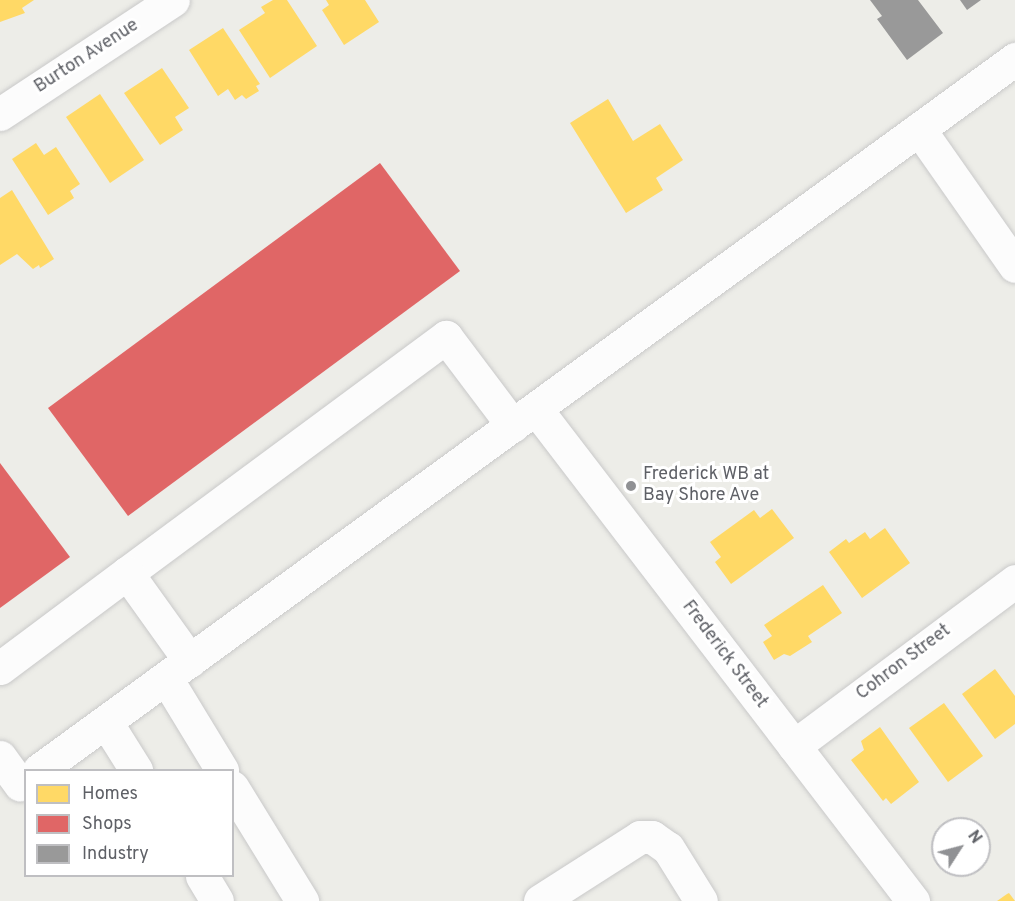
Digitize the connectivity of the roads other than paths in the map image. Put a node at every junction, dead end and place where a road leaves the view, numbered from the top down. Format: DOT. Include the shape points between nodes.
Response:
graph roads {
  1 [pos="173,0"];
  2 [pos="1015,59"];
  3 [pos="0,114"];
  4 [pos="919,129"];
  5 [pos="1015,266"];
  6 [pos="524,417"];
  7 [pos="127,573"];
  8 [pos="1015,581"];
  9 [pos="0,668"];
  10 [pos="178,670"];
  11 [pos="106,722"];
  12 [pos="794,746"];
  13 [pos="0,757"];
  14 [pos="42,769"];
  15 [pos="135,769"];
  16 [pos="221,769"];
  17 [pos="21,784"];
  18 [pos="234,790"];
  19 [pos="203,877"];
  20 [pos="218,901"];
  21 [pos="302,901"];
  22 [pos="540,901"];
  23 [pos="701,901"];
  24 [pos="913,901"];
  1 -- 3 [label="street, Burton Avenue"];
  2 -- 4 [label="street"];
  4 -- 5 [label="street"];
  4 -- 6 [label="street"];
  6 -- 7 [label="street, Frederick Street" via="446,337"];
  6 -- 10 [label="street"];
  6 -- 12 [label="street, Frederick Street"];
  7 -- 9 [label="street"];
  7 -- 10 [label="street"];
  8 -- 12 [label="street, Cohron Street"];
  10 -- 11 [label="street"];
  10 -- 16 [label="street"];
  11 -- 14 [label="street"];
  11 -- 15 [label="street"];
  12 -- 24 [label="street, Frederick Street"];
  13 -- 17 [label="street"];
  18 -- 21 [label="street"];
  19 -- 20 [label="street"];
  22 -- 23 [label="street" via="640,837 652,837 668,848"];
}
